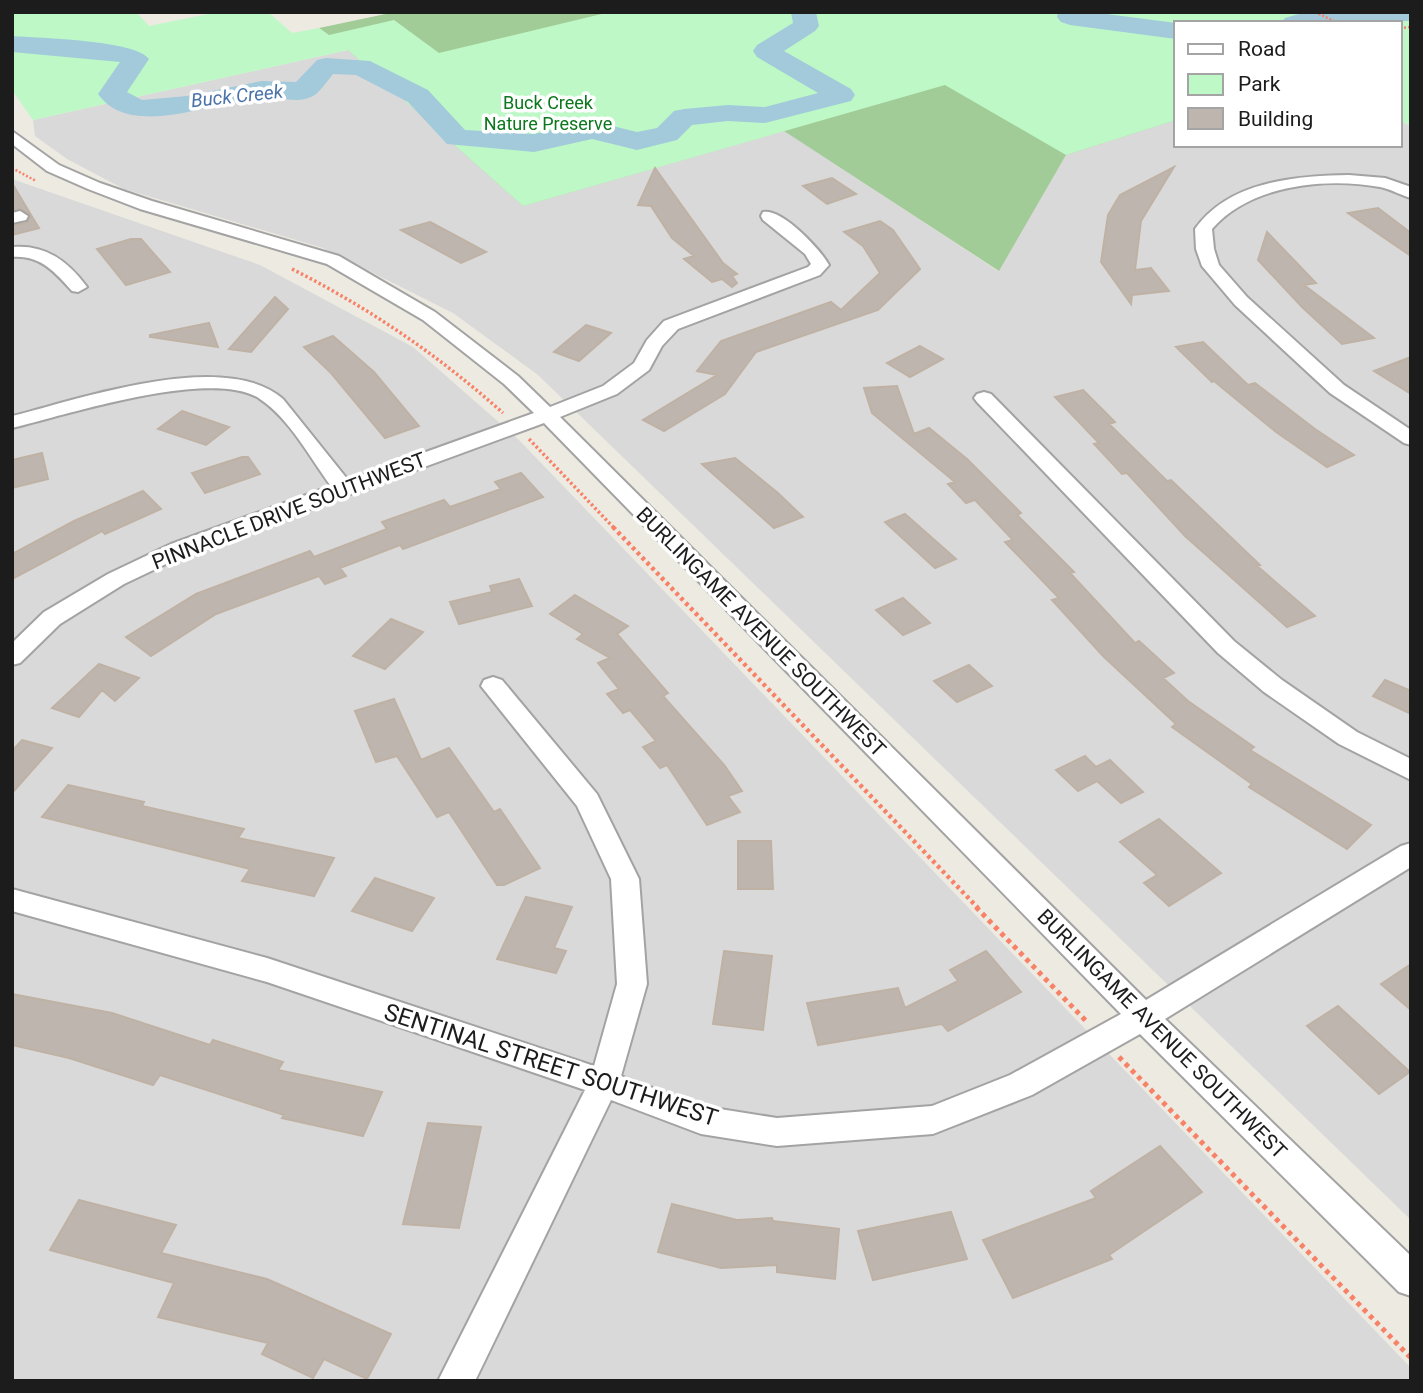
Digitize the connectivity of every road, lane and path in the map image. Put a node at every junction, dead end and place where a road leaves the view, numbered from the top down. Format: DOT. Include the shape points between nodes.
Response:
graph roads {
  1 [pos="1315,12"];
  2 [pos="1334,21"];
  3 [pos="12,136"];
  4 [pos="12,168"];
  5 [pos="41,183"];
  6 [pos="1411,193"];
  7 [pos="769,216"];
  8 [pos="12,251"];
  9 [pos="280,263"];
  10 [pos="78,287"];
  11 [pos="984,398"];
  12 [pos="547,415"];
  13 [pos="12,422"];
  14 [pos="517,426"];
  15 [pos="1411,439"];
  16 [pos="344,489"];
  17 [pos="12,657"];
  18 [pos="494,686"];
  19 [pos="1411,771"];
  20 [pos="1411,853"];
  21 [pos="12,900"];
  22 [pos="1143,1017"];
  23 [pos="1103,1039"];
  24 [pos="604,1083"];
  25 [pos="1411,1280"];
  26 [pos="1411,1358"];
  27 [pos="456,1381"];
  1 -- 2 [label="path"];
  3 -- 12 [label="street, BURLINGAME AVENUE SOUTHWEST" via="53,168 94,186 332,260 429,316 511,380"];
  4 -- 5 [label="path"];
  6 -- 15 [label="street" via="1387,183 1350,179 1291,185 1231,203 1203,229 1211,266 1248,308 1337,390"];
  7 -- 12 [label="street, PINNACLE DRIVE SOUTHWEST" via="812,251 820,265 814,271 671,325 642,366 610,390"];
  8 -- 10 [label="street" via="44,254"];
  9 -- 14 [label="path" via="348,296 423,345"];
  11 -- 19 [label="street" via="1226,647 1348,738"];
  12 -- 14 [label="street, PINNACLE DRIVE SOUTHWEST"];
  12 -- 22 [label="street, BURLINGAME AVENUE SOUTHWEST"];
  13 -- 16 [label="street" via="157,388 210,380 243,383 265,392"];
  14 -- 16 [label="street, PINNACLE DRIVE SOUTHWEST"];
  14 -- 23 [label="path"];
  16 -- 17 [label="street, PINNACLE DRIVE SOUTHWEST" via="179,549 116,579 52,618"];
  18 -- 24 [label="street" via="588,801 625,879 632,985"];
  20 -- 22 [label="street, SENTINAL STREET SOUTHWEST"];
  21 -- 24 [label="street, SENTINAL STREET SOUTHWEST" via="267,970"];
  22 -- 23 [label="street, SENTINAL STREET SOUTHWEST"];
  22 -- 25 [label="street, BURLINGAME AVENUE SOUTHWEST"];
  23 -- 24 [label="street, SENTINAL STREET SOUTHWEST" via="1021,1085 933,1120 827,1130 777,1132 701,1120"];
  23 -- 26 [label="path"];
  24 -- 27 [label="street"];
}
